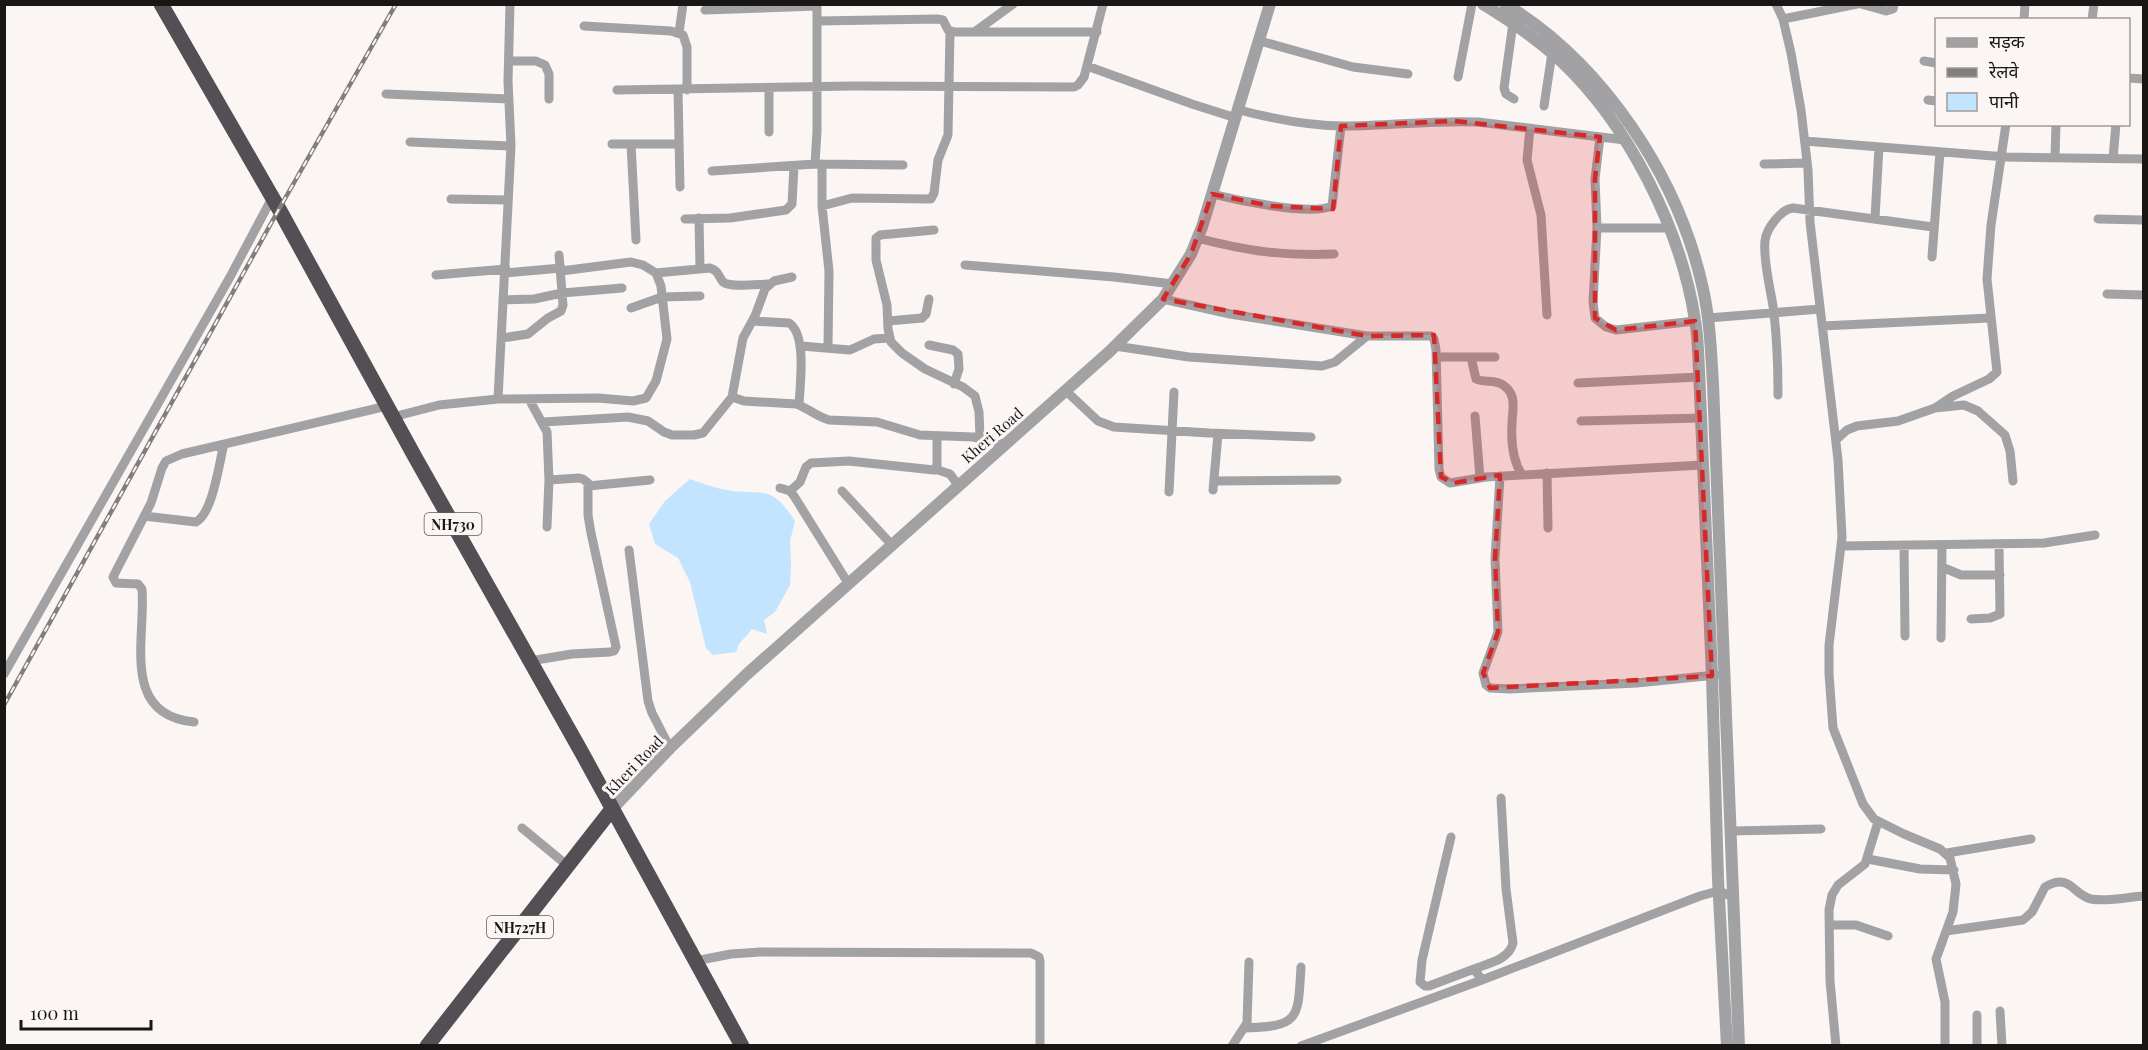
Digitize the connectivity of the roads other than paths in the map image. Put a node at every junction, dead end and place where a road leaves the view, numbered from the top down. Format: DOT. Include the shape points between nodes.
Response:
graph roads {
  1 [pos="161,4"];
  2 [pos="510,4"];
  3 [pos="683,4"];
  4 [pos="1013,4"];
  5 [pos="1103,4"];
  6 [pos="1270,4"];
  7 [pos="1472,4"];
  8 [pos="1483,4"];
  9 [pos="1505,4"];
  10 [pos="1776,4"];
  11 [pos="1859,4"];
  12 [pos="1894,4"];
  13 [pos="817,5"];
  14 [pos="705,10"];
  15 [pos="1783,19"];
  16 [pos="818,21"];
  17 [pos="1513,23"];
  18 [pos="584,26"];
  19 [pos="950,31"];
  20 [pos="975,32"];
  21 [pos="679,33"];
  22 [pos="1097,33"];
  23 [pos="1260,41"];
  24 [pos="1552,53"];
  25 [pos="509,61"];
  26 [pos="1924,61"];
  27 [pos="1935,63"];
  28 [pos="1087,66"];
  29 [pos="1408,74"];
  30 [pos="1458,78"];
  31 [pos="948,86"];
  32 [pos="818,87"];
  33 [pos="769,89"];
  34 [pos="617,90"];
  35 [pos="683,90"];
  36 [pos="386,94"];
  37 [pos="509,99"];
  38 [pos="549,99"];
  39 [pos="1514,99"];
  40 [pos="1544,106"];
  41 [pos="1238,114"];
  42 [pos="1341,126"];
  43 [pos="2006,126"];
  44 [pos="2056,126"];
  45 [pos="2116,126"];
  46 [pos="1530,128"];
  47 [pos="769,132"];
  48 [pos="1600,137"];
  49 [pos="1625,140"];
  50 [pos="1805,141"];
  51 [pos="410,142"];
  52 [pos="612,144"];
  53 [pos="631,144"];
  54 [pos="679,144"];
  55 [pos="511,146"];
  56 [pos="1879,147"];
  57 [pos="1940,152"];
  58 [pos="2001,157"];
  59 [pos="2055,158"];
  60 [pos="2114,159"];
  61 [pos="2144,159"];
  62 [pos="1807,163"];
  63 [pos="819,164"];
  64 [pos="1764,164"];
  65 [pos="903,165"];
  66 [pos="794,166"];
  67 [pos="712,171"];
  68 [pos="680,187"];
  69 [pos="1212,194"];
  70 [pos="272,198"];
  71 [pos="451,199"];
  72 [pos="508,200"];
  73 [pos="822,206"];
  74 [pos="1809,210"];
  75 [pos="699,218"];
  76 [pos="1875,218"];
  77 [pos="685,219"];
  78 [pos="2098,219"];
  79 [pos="2144,220"];
  80 [pos="1933,227"];
  81 [pos="1597,228"];
  82 [pos="1669,228"];
  83 [pos="934,230"];
  84 [pos="1197,238"];
  85 [pos="636,240"];
  86 [pos="1334,254"];
  87 [pos="559,255"];
  88 [pos="1932,256"];
  89 [pos="965,266"];
  90 [pos="700,268"];
  91 [pos="561,269"];
  92 [pos="505,271"];
  93 [pos="656,273"];
  94 [pos="436,275"];
  95 [pos="792,277"];
  96 [pos="769,284"];
  97 [pos="1173,284"];
  98 [pos="622,288"];
  99 [pos="562,293"];
  100 [pos="2107,294"];
  101 [pos="2144,295"];
  102 [pos="700,296"];
  103 [pos="662,297"];
  104 [pos="929,298"];
  105 [pos="1162,299"];
  106 [pos="504,300"];
  107 [pos="631,308"];
  108 [pos="1820,309"];
  109 [pos="1773,313"];
  110 [pos="1547,315"];
  111 [pos="1708,318"];
  112 [pos="1990,318"];
  113 [pos="752,321"];
  114 [pos="888,321"];
  115 [pos="1695,321"];
  116 [pos="1822,326"];
  117 [pos="1367,336"];
  118 [pos="502,338"];
  119 [pos="890,338"];
  120 [pos="929,345"];
  121 [pos="801,346"];
  122 [pos="828,346"];
  123 [pos="1115,346"];
  124 [pos="1436,357"];
  125 [pos="1471,357"];
  126 [pos="1495,357"];
  127 [pos="1699,377"];
  128 [pos="1578,383"];
  129 [pos="954,384"];
  130 [pos="1066,390"];
  131 [pos="1174,392"];
  132 [pos="1778,395"];
  133 [pos="732,397"];
  134 [pos="498,399"];
  135 [pos="529,399"];
  136 [pos="799,405"];
  137 [pos="1935,408"];
  138 [pos="390,411"];
  139 [pos="1475,416"];
  140 [pos="1701,418"];
  141 [pos="1581,420"];
  142 [pos="543,422"];
  143 [pos="1173,431"];
  144 [pos="1218,434"];
  145 [pos="1311,436"];
  146 [pos="937,437"];
  147 [pos="980,438"];
  148 [pos="1836,440"];
  149 [pos="224,444"];
  150 [pos="1005,444"];
  151 [pos="1702,465"];
  152 [pos="935,469"];
  153 [pos="1547,473"];
  154 [pos="1522,475"];
  155 [pos="1500,476"];
  156 [pos="1480,478"];
  157 [pos="549,480"];
  158 [pos="651,480"];
  159 [pos="1337,480"];
  160 [pos="2013,481"];
  161 [pos="958,485"];
  162 [pos="588,486"];
  163 [pos="780,489"];
  164 [pos="790,491"];
  165 [pos="842,491"];
  166 [pos="1169,492"];
  167 [pos="144,516"];
  168 [pos="547,528"];
  169 [pos="1548,528"];
  170 [pos="2095,535"];
  171 [pos="891,544"];
  172 [pos="1999,544"];
  173 [pos="1904,545"];
  174 [pos="1942,545"];
  175 [pos="1841,546"];
  176 [pos="629,550"];
  177 [pos="1942,567"];
  178 [pos="2000,575"];
  179 [pos="848,583"];
  180 [pos="1971,619"];
  181 [pos="1905,636"];
  182 [pos="1941,638"];
  183 [pos="530,661"];
  184 [pos="4,674"];
  185 [pos="1719,675"];
  186 [pos="194,722"];
  187 [pos="670,748"];
  188 [pos="1501,798"];
  189 [pos="612,809"];
  190 [pos="1878,822"];
  191 [pos="522,828"];
  192 [pos="1821,829"];
  193 [pos="1731,831"];
  194 [pos="1451,837"];
  195 [pos="2031,839"];
  196 [pos="1947,853"];
  197 [pos="1868,860"];
  198 [pos="568,866"];
  199 [pos="1954,870"];
  200 [pos="1724,890"];
  201 [pos="2144,896"];
  202 [pos="1830,925"];
  203 [pos="1946,932"];
  204 [pos="1888,936"];
  205 [pos="695,961"];
  206 [pos="1250,962"];
  207 [pos="1301,967"];
  208 [pos="1478,975"];
  209 [pos="2000,1011"];
  210 [pos="1977,1015"];
  211 [pos="1244,1028"];
  212 [pos="427,1046"];
  213 [pos="742,1046"];
  214 [pos="1040,1046"];
  215 [pos="1232,1046"];
  216 [pos="1301,1046"];
  217 [pos="1727,1046"];
  218 [pos="1739,1046"];
  219 [pos="1836,1046"];
  220 [pos="1946,1046"];
  221 [pos="1977,1046"];
  222 [pos="2002,1046"];
  1 -- 70 [label="highway, NH730"];
  2 -- 25 [label="street"];
  3 -- 21 [label="street"];
  4 -- 20 [label="street"];
  5 -- 22 [label="street"];
  6 -- 23 [label="street, Kheri Road"];
  7 -- 30 [label="street"];
  8 -- 17 [label="street"];
  9 -- 111 [label="street" via="1561,46 1588,72 1648,152 1685,229"];
  10 -- 15 [label="street"];
  11 -- 12 [label="street" via="1886,11 1893,9"];
  11 -- 15 [label="street"];
  13 -- 14 [label="street"];
  13 -- 16 [label="street"];
  15 -- 50 [label="street" via="1796,74"];
  16 -- 19 [label="street" via="937,19 943,20"];
  16 -- 32 [label="street"];
  17 -- 24 [label="street"];
  17 -- 39 [label="street" via="1504,88"];
  18 -- 21 [label="street"];
  19 -- 20 [label="street"];
  19 -- 31 [label="street"];
  20 -- 22 [label="street"];
  21 -- 35 [label="street" via="686,39"];
  22 -- 28 [label="street"];
  23 -- 29 [label="street" via="1353,67"];
  23 -- 41 [label="street, Kheri Road"];
  24 -- 40 [label="street"];
  24 -- 49 [label="street" via="1579,80"];
  25 -- 37 [label="street"];
  25 -- 38 [label="street" via="545,65"];
  26 -- 27 [label="street"];
  28 -- 31 [label="street" via="1082,82 1074,87"];
  28 -- 41 [label="street" via="1192,104"];
  31 -- 32 [label="street"];
  31 -- 73 [label="street" via="948,135 931,199 852,198"];
  32 -- 33 [label="street"];
  32 -- 63 [label="street"];
  33 -- 35 [label="street"];
  33 -- 47 [label="street"];
  34 -- 35 [label="street"];
  35 -- 54 [label="street"];
  36 -- 37 [label="street"];
  37 -- 55 [label="street"];
  41 -- 42 [label="street"];
  41 -- 69 [label="street, Kheri Road"];
  42 -- 46 [label="street" via="1455,121"];
  42 -- 69 [label="street" via="1332,207 1271,206"];
  43 -- 58 [label="street"];
  44 -- 59 [label="street"];
  45 -- 60 [label="street"];
  46 -- 48 [label="street"];
  46 -- 110 [label="street" via="1527,160 1541,215"];
  48 -- 49 [label="street"];
  48 -- 81 [label="street" via="1595,179"];
  49 -- 82 [label="street" via="1648,178"];
  50 -- 56 [label="street"];
  50 -- 62 [label="street"];
  51 -- 55 [label="street"];
  52 -- 53 [label="street"];
  53 -- 54 [label="street"];
  53 -- 85 [label="street"];
  54 -- 68 [label="street"];
  55 -- 72 [label="street"];
  56 -- 57 [label="street"];
  56 -- 76 [label="street"];
  57 -- 58 [label="street"];
  57 -- 80 [label="street"];
  58 -- 59 [label="street"];
  58 -- 112 [label="street" via="1987,279"];
  59 -- 60 [label="street"];
  60 -- 61 [label="street"];
  62 -- 64 [label="street"];
  62 -- 74 [label="street"];
  63 -- 65 [label="street"];
  63 -- 66 [label="street"];
  63 -- 73 [label="street"];
  66 -- 67 [label="street"];
  66 -- 75 [label="street" via="792,204 786,210"];
  69 -- 84 [label="street, Kheri Road"];
  70 -- 138 [label="highway, NH730"];
  70 -- 184 [label="street"];
  71 -- 72 [label="street"];
  72 -- 92 [label="street"];
  73 -- 122 [label="street" via="829,271"];
  74 -- 76 [label="street"];
  74 -- 108 [label="street"];
  74 -- 109 [label="street" via="1784,210 1765,238"];
  75 -- 77 [label="street"];
  75 -- 90 [label="street"];
  76 -- 80 [label="street"];
  78 -- 79 [label="street"];
  80 -- 88 [label="street"];
  81 -- 82 [label="street"];
  81 -- 115 [label="street" via="1593,312 1599,323 1616,330"];
  82 -- 115 [label="street"];
  83 -- 114 [label="street" via="876,238 876,260"];
  84 -- 86 [label="street" via="1256,252"];
  84 -- 97 [label="street, Kheri Road"];
  87 -- 91 [label="street"];
  89 -- 97 [label="street"];
  90 -- 93 [label="street"];
  90 -- 96 [label="street" via="714,269 728,284"];
  91 -- 92 [label="street"];
  91 -- 93 [label="street" via="631,262"];
  91 -- 99 [label="street"];
  92 -- 94 [label="street"];
  92 -- 106 [label="street"];
  93 -- 103 [label="street"];
  95 -- 96 [label="street"];
  96 -- 113 [label="street"];
  97 -- 105 [label="street, Kheri Road"];
  98 -- 99 [label="street"];
  99 -- 106 [label="street"];
  99 -- 118 [label="street" via="561,311 528,334"];
  100 -- 101 [label="street"];
  102 -- 103 [label="street"];
  103 -- 107 [label="street"];
  103 -- 135 [label="street" via="667,339 656,381 646,398"];
  104 -- 114 [label="street" via="925,317"];
  105 -- 117 [label="street"];
  105 -- 123 [label="street, Kheri Road"];
  106 -- 118 [label="street"];
  108 -- 109 [label="street"];
  108 -- 116 [label="street"];
  109 -- 111 [label="street"];
  109 -- 132 [label="street"];
  111 -- 185 [label="street"];
  112 -- 116 [label="street"];
  112 -- 137 [label="street" via="1997,366 1994,376"];
  113 -- 121 [label="street" via="791,324"];
  113 -- 133 [label="street" via="741,345"];
  114 -- 119 [label="street"];
  115 -- 127 [label="street"];
  116 -- 148 [label="street"];
  117 -- 123 [label="street" via="1335,362 1322,366 1189,357"];
  117 -- 124 [label="street" via="1431,336"];
  118 -- 134 [label="street"];
  119 -- 122 [label="street" via="874,339 854,349"];
  119 -- 129 [label="street" via="902,353"];
  120 -- 129 [label="street" via="958,354"];
  121 -- 122 [label="street"];
  121 -- 136 [label="street"];
  123 -- 130 [label="street, Kheri Road"];
  124 -- 125 [label="street"];
  124 -- 156 [label="street" via="1441,477 1454,483"];
  125 -- 126 [label="street"];
  125 -- 154 [label="street" via="1476,379 1499,383 1513,398 1515,461"];
  127 -- 128 [label="street"];
  127 -- 140 [label="street"];
  129 -- 147 [label="street" via="970,392 978,402"];
  130 -- 143 [label="street" via="1087,413 1105,425"];
  130 -- 150 [label="street, Kheri Road"];
  131 -- 143 [label="street"];
  133 -- 136 [label="street"];
  133 -- 142 [label="street" via="707,429 694,435 668,434 648,421 628,417"];
  134 -- 135 [label="street"];
  134 -- 138 [label="street"];
  135 -- 142 [label="street"];
  136 -- 146 [label="street" via="822,419 877,422"];
  137 -- 148 [label="street" via="1898,421 1857,426"];
  137 -- 160 [label="street" via="1971,407 2000,428 2008,442"];
  138 -- 149 [label="street"];
  138 -- 183 [label="highway, NH730"];
  139 -- 156 [label="street"];
  140 -- 141 [label="street"];
  140 -- 151 [label="street"];
  142 -- 157 [label="street"];
  143 -- 144 [label="street"];
  143 -- 166 [label="street"];
  144 -- 145 [label="street"];
  144 -- 159 [label="street" via="1213,486"];
  146 -- 147 [label="street"];
  146 -- 152 [label="street"];
  147 -- 150 [label="street"];
  148 -- 175 [label="street"];
  149 -- 167 [label="street" via="166,461"];
  149 -- 167 [label="street" via="202,518 196,522"];
  150 -- 161 [label="street, Kheri Road"];
  151 -- 153 [label="street"];
  151 -- 185 [label="street"];
  152 -- 161 [label="street" via="950,474"];
  152 -- 164 [label="street" via="811,463"];
  153 -- 154 [label="street"];
  153 -- 169 [label="street"];
  154 -- 155 [label="street"];
  155 -- 156 [label="street"];
  155 -- 185 [label="street" via="1495,559 1498,632 1484,666 1486,685 1510,689"];
  157 -- 162 [label="street" via="579,478 586,480"];
  157 -- 168 [label="street"];
  158 -- 162 [label="street"];
  161 -- 171 [label="street, Kheri Road"];
  162 -- 183 [label="street" via="588,515 616,650"];
  163 -- 164 [label="street"];
  164 -- 179 [label="street"];
  165 -- 171 [label="street"];
  167 -- 186 [label="street" via="113,577 119,584 138,584 142,589 141,668 150,699 169,716"];
  170 -- 172 [label="street" via="2044,543"];
  171 -- 179 [label="street, Kheri Road"];
  172 -- 174 [label="street"];
  172 -- 178 [label="street"];
  173 -- 174 [label="street"];
  173 -- 175 [label="street"];
  173 -- 181 [label="street"];
  174 -- 177 [label="street"];
  175 -- 190 [label="street" via="1829,645 1831,713 1837,741 1863,804"];
  176 -- 187 [label="street" via="648,701"];
  177 -- 178 [label="street" via="1960,575"];
  177 -- 182 [label="street"];
  178 -- 180 [label="street" via="2000,614"];
  179 -- 187 [label="street, Kheri Road"];
  183 -- 189 [label="highway, NH730"];
  185 -- 193 [label="street"];
  185 -- 200 [label="street"];
  187 -- 189 [label="street, Kheri Road"];
  188 -- 208 [label="street" via="1513,943 1504,957"];
  189 -- 198 [label="highway, NH727H"];
  189 -- 205 [label="highway, NH730"];
  190 -- 196 [label="street"];
  190 -- 197 [label="street"];
  191 -- 198 [label="street"];
  192 -- 193 [label="street"];
  193 -- 200 [label="street"];
  194 -- 208 [label="street" via="1420,982 1429,986"];
  195 -- 196 [label="street"];
  196 -- 199 [label="street"];
  197 -- 199 [label="street"];
  197 -- 202 [label="street" via="1834,890"];
  198 -- 212 [label="highway, NH727H"];
  199 -- 203 [label="street" via="1955,901"];
  200 -- 208 [label="street"];
  200 -- 217 [label="street"];
  200 -- 218 [label="street"];
  201 -- 203 [label="street" via="2094,899 2057,882 2045,887 2032,912 2023,920"];
  202 -- 204 [label="street" via="1863,927"];
  202 -- 219 [label="street"];
  203 -- 220 [label="street" via="1936,959 1945,1002"];
  205 -- 213 [label="highway, NH730"];
  205 -- 214 [label="street" via="760,952 1031,953 1040,961"];
  206 -- 211 [label="street"];
  207 -- 211 [label="street" via="1298,1000 1291,1019 1280,1025"];
  208 -- 216 [label="street"];
  209 -- 222 [label="street"];
  210 -- 221 [label="street"];
  211 -- 215 [label="street"];
}
